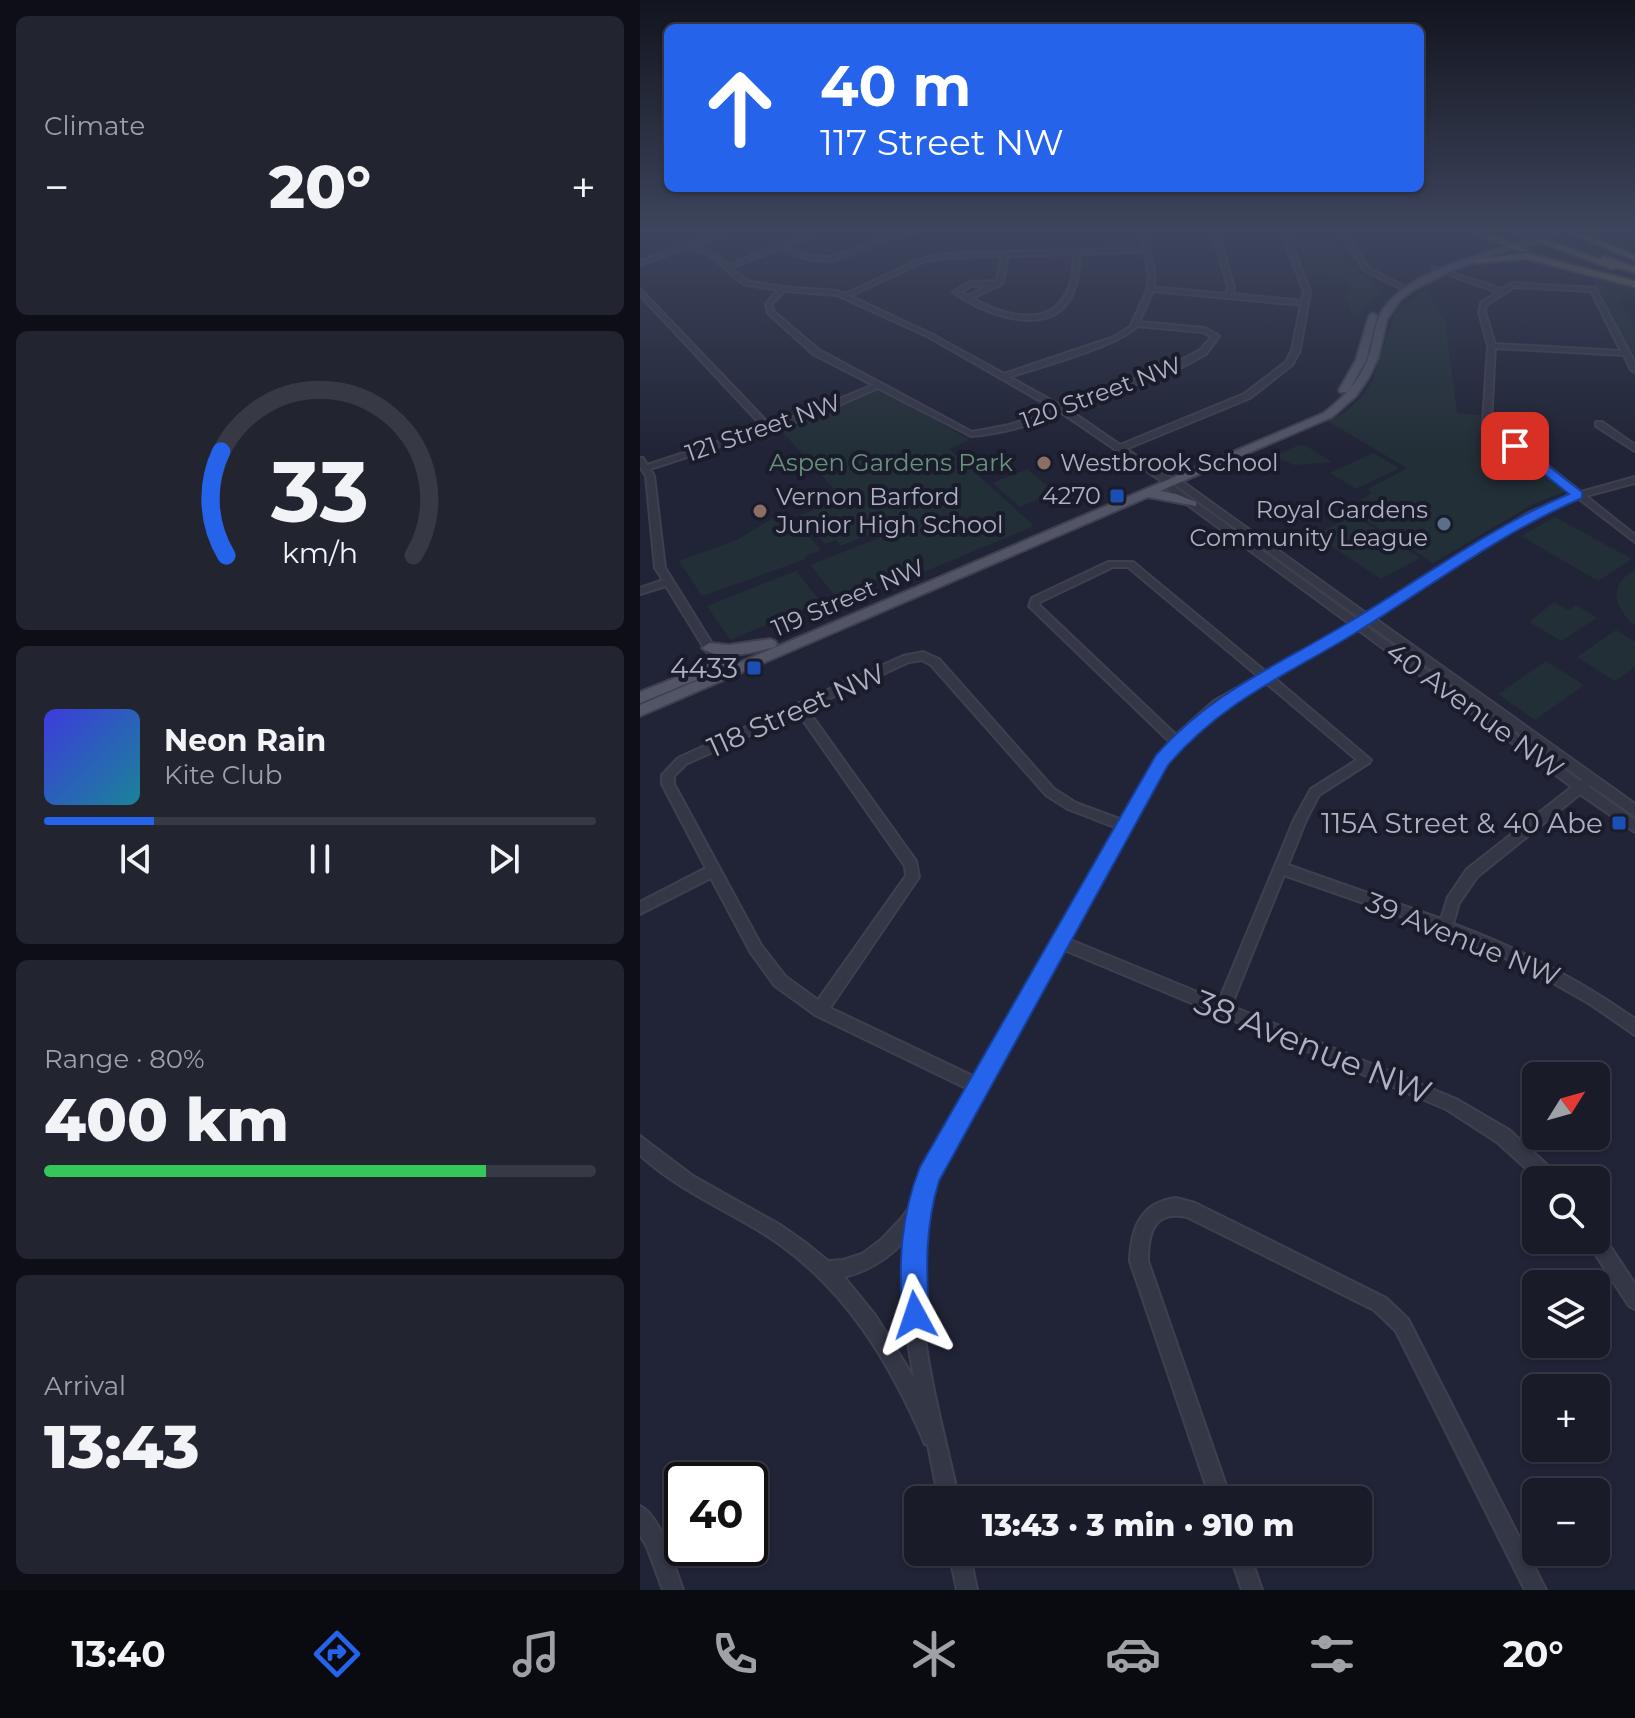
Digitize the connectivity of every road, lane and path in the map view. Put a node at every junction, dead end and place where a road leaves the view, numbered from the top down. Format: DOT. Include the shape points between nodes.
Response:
graph roads {
  1 [pos="651,303"];
  2 [pos="771,303"];
  3 [pos="860,303"];
  4 [pos="980,303"];
  5 [pos="1065,303"];
  6 [pos="1145,303"];
  7 [pos="1305,303"];
  8 [pos="1383,303"];
  9 [pos="1392,303"];
  10 [pos="1484,303"];
  11 [pos="1600,303"];
  12 [pos="1136,324"];
  13 [pos="1492,346"];
  14 [pos="1626,353"];
  15 [pos="1635,370"];
  16 [pos="1005,376"];
  17 [pos="879,385"];
  18 [pos="1061,408"];
  19 [pos="1599,424"];
  20 [pos="768,428"];
  21 [pos="1120,448"];
  22 [pos="1635,449"];
  23 [pos="643,464"];
  24 [pos="1200,473"];
  25 [pos="1635,480"];
  26 [pos="1169,482"];
  27 [pos="1149,494"];
  28 [pos="1578,495"];
  29 [pos="1194,500"];
  30 [pos="1635,539"];
  31 [pos="667,582"];
  32 [pos="640,591"];
  33 [pos="1361,621"];
  34 [pos="770,644"];
  35 [pos="709,648"];
  36 [pos="723,670"];
  37 [pos="1267,676"];
  38 [pos="640,698"];
  39 [pos="801,708"];
  40 [pos="640,711"];
  41 [pos="1177,742"];
  42 [pos="1585,782"];
  43 [pos="1635,811"];
  44 [pos="1124,826"];
  45 [pos="1635,827"];
  46 [pos="1281,868"];
  47 [pos="714,870"];
  48 [pos="640,908"];
  49 [pos="1445,928"];
  50 [pos="1058,941"];
  51 [pos="820,1010"];
  52 [pos="1222,1010"];
  53 [pos="1635,1028"];
  54 [pos="978,1086"];
  55 [pos="640,1144"];
  56 [pos="1536,1166"];
  57 [pos="918,1210"];
  58 [pos="1605,1254"];
  59 [pos="828,1270"];
  60 [pos="1635,1300"];
  61 [pos="942,1460"];
  62 [pos="947,1486"];
  63 [pos="1216,1486"];
  64 [pos="640,1516"];
  65 [pos="962,1566"];
  66 [pos="1244,1566"];
  67 [pos="673,1590"];
  68 [pos="967,1590"];
  69 [pos="1252,1590"];
  70 [pos="1536,1590"];
  1 -- 20 [label="street"];
  2 -- 17 [label="street" via="771,314 816,352"];
  3 -- 16 [label="street, 40 Avenue NW"];
  4 -- 5 [label="street" via="1026,321"];
  6 -- 12 [label="street"];
  7 -- 21 [label="street" via="1292,359 1258,389"];
  8 -- 26 [label="main road, 119 Street NW" via="1377,308 1354,377 1336,398"];
  9 -- 24 [label="main road, 119 Street NW" via="1366,378 1346,402 1319,420"];
  10 -- 13 [label="street"];
  11 -- 14 [label="street"];
  12 -- 16 [label="street" via="1116,338"];
  12 -- 18 [label="street, 120 Street NW" via="1216,335 1211,345 1185,363"];
  13 -- 14 [label="street"];
  13 -- 28 [label="street" via="1486,419"];
  14 -- 15 [label="street"];
  16 -- 18 [label="street, 40 Avenue NW"];
  17 -- 18 [label="street, 120 Street NW" via="971,434 983,435"];
  17 -- 20 [label="street, 121 Street NW"];
  18 -- 21 [label="street, 40 Avenue NW"];
  19 -- 22 [label="street"];
  20 -- 23 [label="street, 121 Street NW"];
  21 -- 26 [label="street, 40 Avenue NW"];
  23 -- 31 [label="street" via="650,479 657,560"];
  24 -- 26 [label="main road, 119 Street NW"];
  24 -- 29 [label="main road" via="1193,484"];
  25 -- 28 [label="street"];
  26 -- 27 [label="main road, 119 Street NW"];
  26 -- 29 [label="street, 40 Avenue NW"];
  26 -- 34 [label="main road, 119 Street NW"];
  27 -- 29 [label="main road"];
  27 -- 36 [label="main road, 119 Street NW"];
  28 -- 30 [label="street"];
  28 -- 33 [label="street" via="1531,515"];
  29 -- 33 [label="street, 40 Avenue NW"];
  31 -- 32 [label="street"];
  31 -- 35 [label="street"];
  33 -- 37 [label="street"];
  33 -- 42 [label="street, 40 Avenue NW"];
  34 -- 35 [label="main road"];
  34 -- 36 [label="main road, 119 Street NW"];
  35 -- 36 [label="street"];
  36 -- 38 [label="main road, 119 Street NW"];
  36 -- 40 [label="main road, 119 Street NW"];
  37 -- 41 [label="street" via="1218,704"];
  37 -- 41 [label="street" via="1123,562 1039,597 1033,603"];
  37 -- 46 [label="street" via="1365,760 1315,792"];
  39 -- 44 [label="street, 118 Street NW" via="923,656 935,662 1050,792"];
  39 -- 47 [label="street, 118 Street NW" via="682,761 671,771 668,784"];
  39 -- 51 [label="street" via="911,865 913,877"];
  41 -- 44 [label="street"];
  42 -- 43 [label="street, 40 Avenue NW"];
  42 -- 45 [label="street, 40 Avenue NW"];
  42 -- 49 [label="street" via="1472,873 1453,901"];
  44 -- 50 [label="street"];
  46 -- 49 [label="street, 39 Avenue NW"];
  46 -- 52 [label="street"];
  47 -- 48 [label="street"];
  47 -- 51 [label="street" via="770,970"];
  49 -- 53 [label="street, 39 Avenue NW" via="1548,971"];
  50 -- 52 [label="street, 38 Avenue NW"];
  50 -- 54 [label="street"];
  51 -- 54 [label="street"];
  52 -- 56 [label="street, 38 Avenue NW" via="1451,1104 1503,1136"];
  54 -- 57 [label="street" via="929,1176"];
  55 -- 59 [label="street" via="682,1179 773,1231"];
  57 -- 59 [label="street" via="873,1259 855,1268"];
  57 -- 61 [label="street" via="913,1294"];
  58 -- 60 [label="street"];
  59 -- 61 [label="street" via="891,1356"];
  61 -- 62 [label="street"];
  63 -- 70 [label="street" via="1139,1261 1141,1235 1156,1210 1171,1204 1392,1314 1421,1357"];
  64 -- 67 [label="street"];
  65 -- 68 [label="street"];
  66 -- 69 [label="street"];
}
